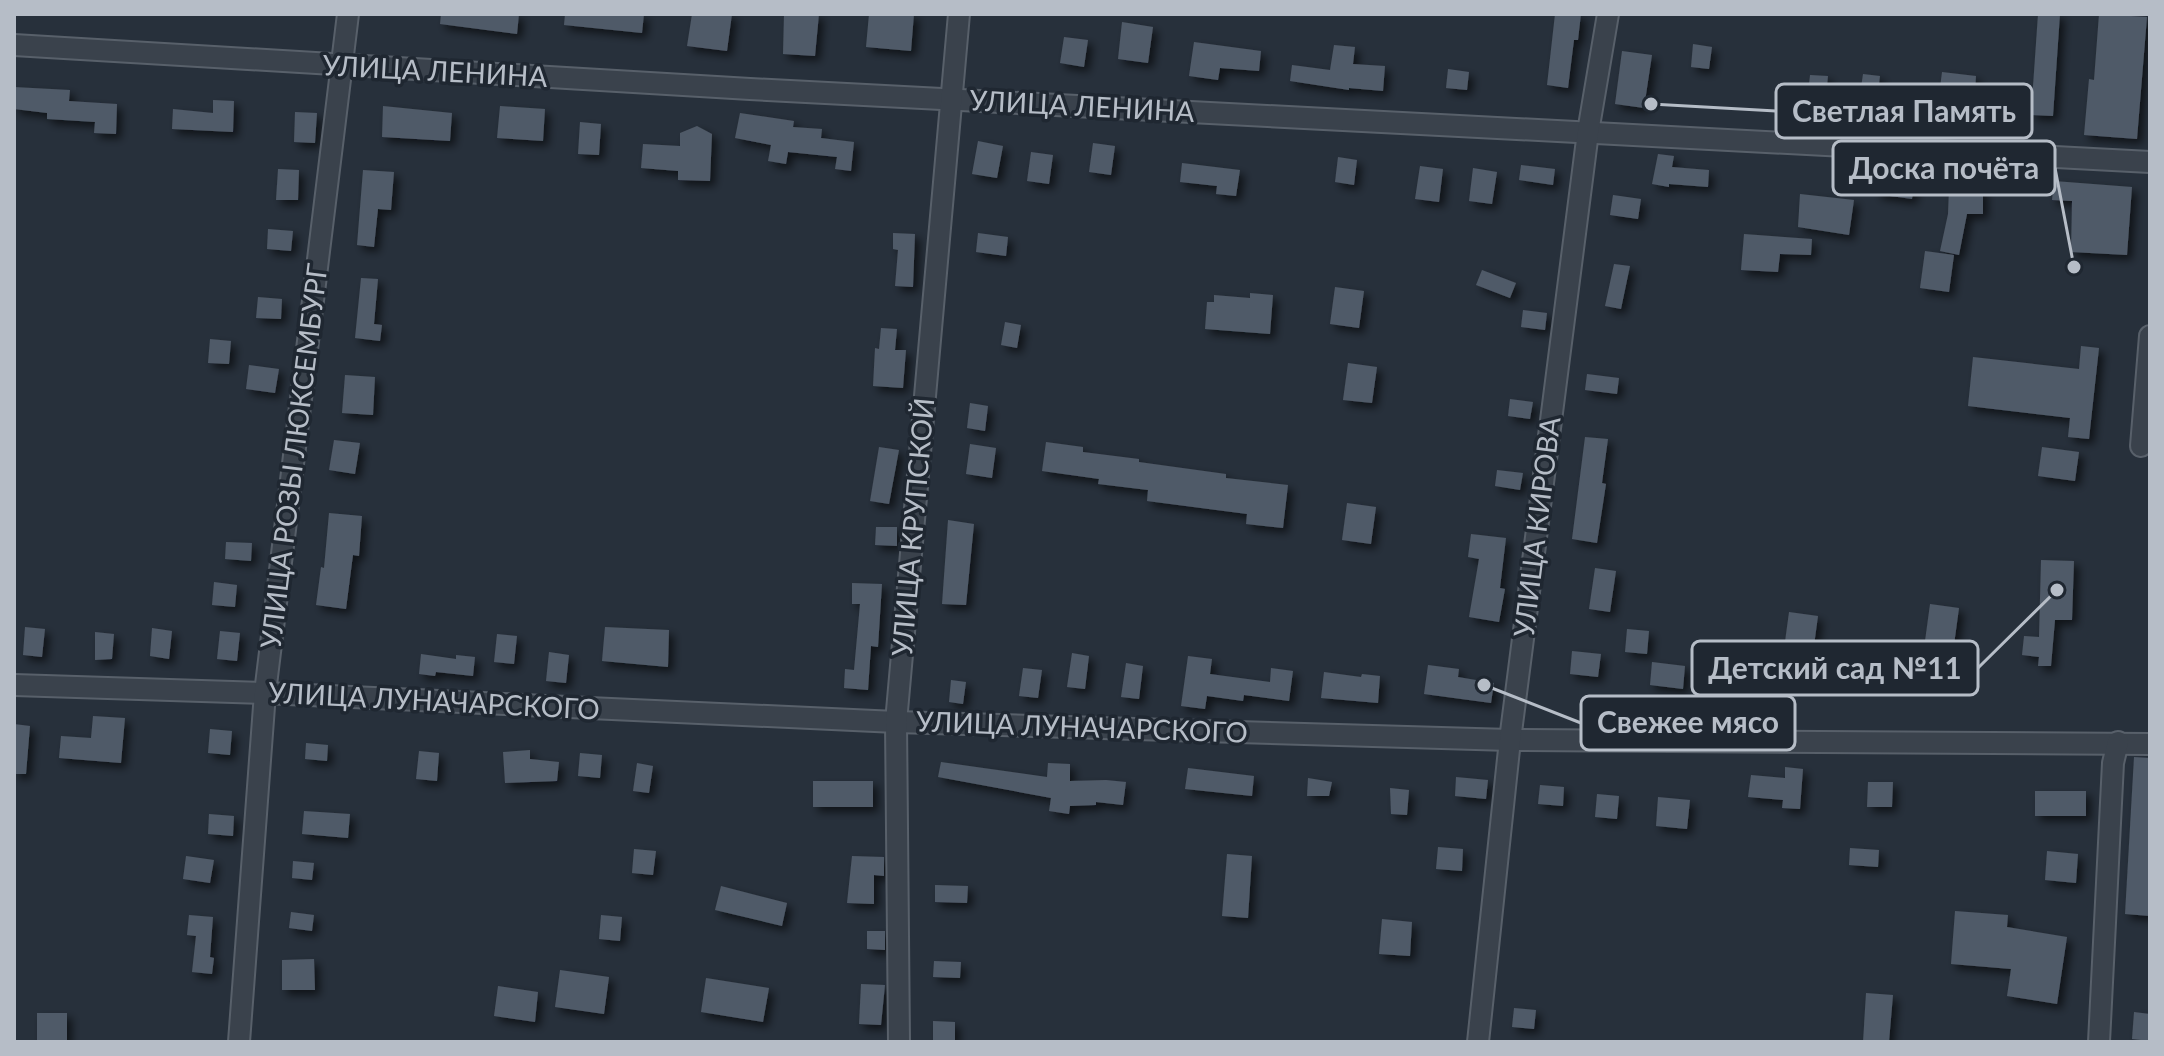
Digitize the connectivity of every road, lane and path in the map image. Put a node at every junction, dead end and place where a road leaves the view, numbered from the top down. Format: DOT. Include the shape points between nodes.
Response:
graph roads {
  1 [pos="348,14"];
  2 [pos="959,14"];
  3 [pos="1608,14"];
  4 [pos="14,45"];
  5 [pos="342,66"];
  6 [pos="950,99"];
  7 [pos="1588,132"];
  8 [pos="2150,162"];
  9 [pos="2150,336"];
  10 [pos="2141,446"];
  11 [pos="14,685"];
  12 [pos="265,693"];
  13 [pos="896,722"];
  14 [pos="1510,740"];
  15 [pos="2118,742"];
  16 [pos="2150,744"];
  17 [pos="239,1042"];
  18 [pos="899,1042"];
  19 [pos="1478,1042"];
  20 [pos="2099,1042"];
  1 -- 5 [label="street, УЛИЦА РОЗЫ ЛЮКСЕМБУРГ"];
  2 -- 6 [label="street, УЛИЦА КРУПСКОЙ"];
  3 -- 7 [label="street, УЛИЦА КИРОВА"];
  4 -- 5 [label="street, УЛИЦА ЛЕНИНА"];
  5 -- 6 [label="street, УЛИЦА ЛЕНИНА"];
  5 -- 12 [label="street, УЛИЦА РОЗЫ ЛЮКСЕМБУРГ"];
  6 -- 7 [label="street, УЛИЦА ЛЕНИНА"];
  6 -- 13 [label="street, УЛИЦА КРУПСКОЙ"];
  7 -- 8 [label="street, УЛИЦА ЛЕНИНА"];
  7 -- 14 [label="street, УЛИЦА КИРОВА"];
  9 -- 10 [label="street"];
  11 -- 12 [label="street, УЛИЦА ЛУНАЧАРСКОГО"];
  12 -- 13 [label="street, УЛИЦА ЛУНАЧАРСКОГО"];
  12 -- 17 [label="street, УЛИЦА РОЗЫ ЛЮКСЕМБУРГ"];
  13 -- 14 [label="street, УЛИЦА ЛУНАЧАРСКОГО"];
  13 -- 18 [label="street, УЛИЦА КРУПСКОЙ"];
  14 -- 15 [label="street, УЛИЦА ЛУНАЧАРСКОГО"];
  14 -- 19 [label="street, УЛИЦА КИРОВА"];
  15 -- 16 [label="street, УЛИЦА ЛУНАЧАРСКОГО"];
  15 -- 20 [label="street"];
}
